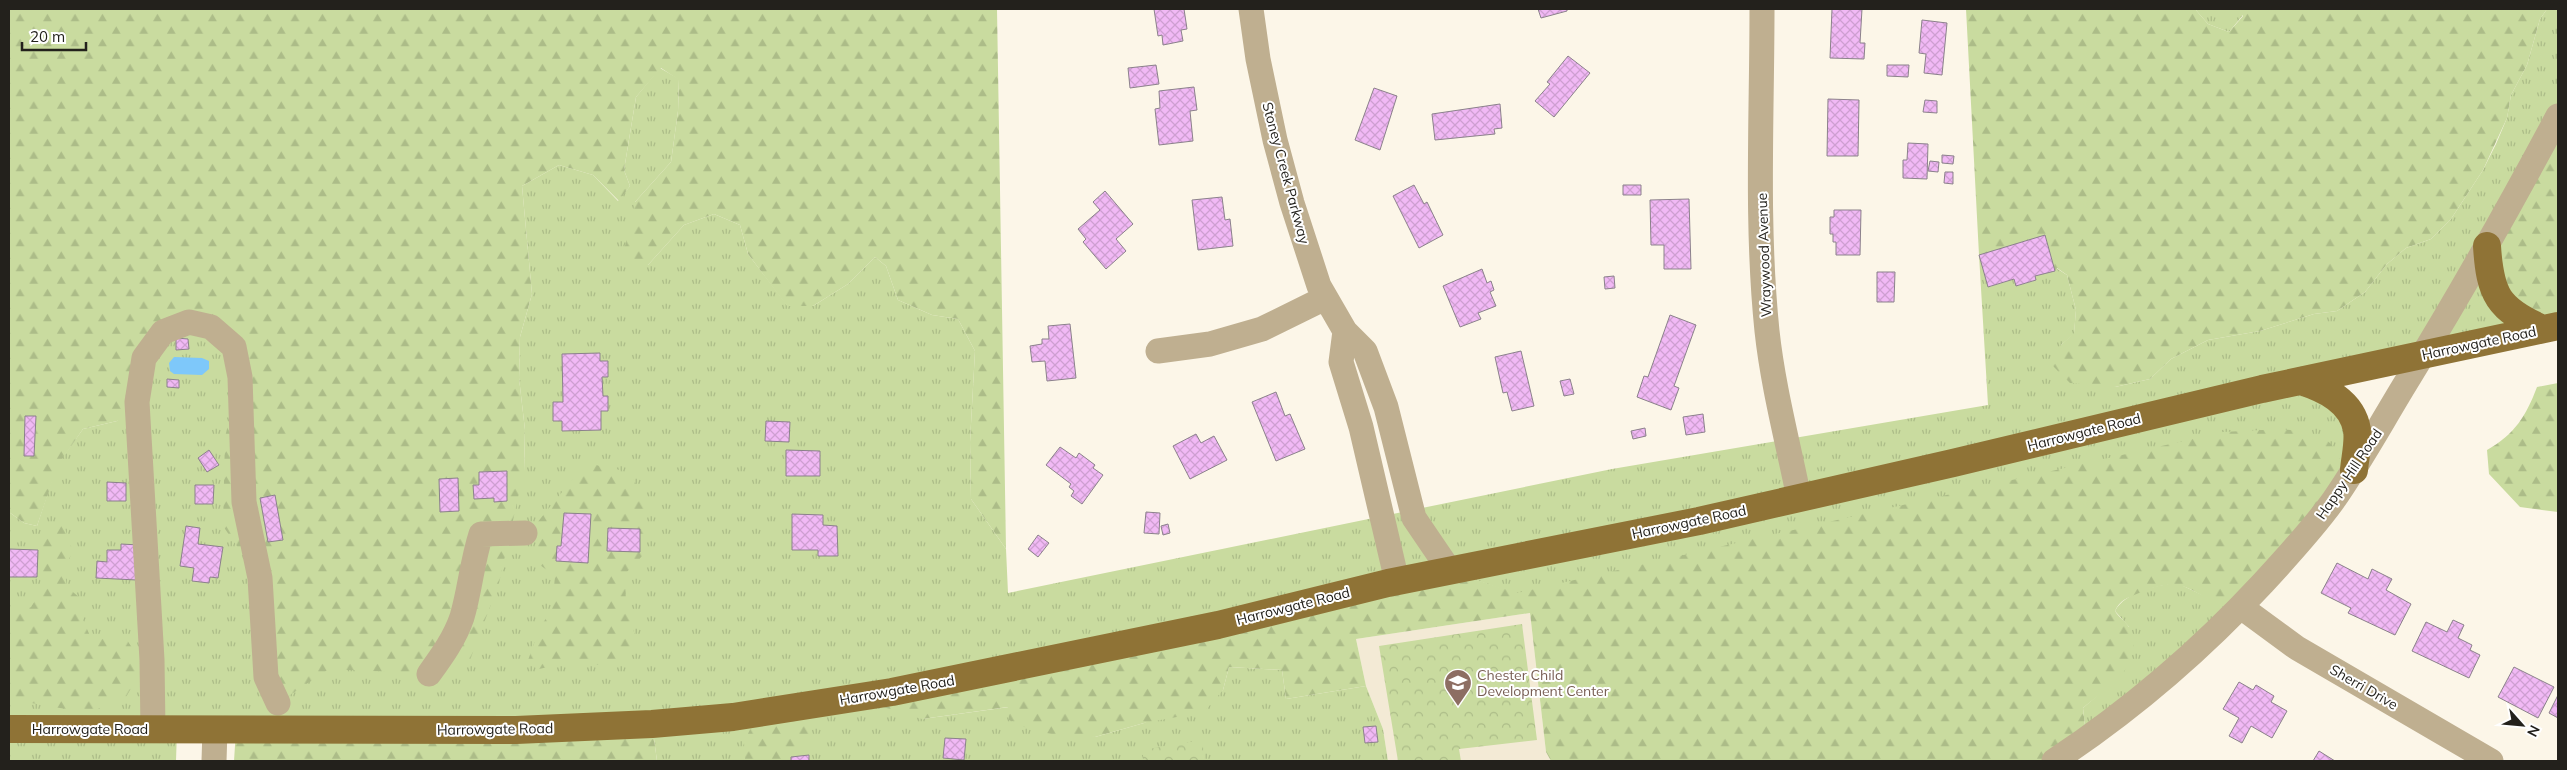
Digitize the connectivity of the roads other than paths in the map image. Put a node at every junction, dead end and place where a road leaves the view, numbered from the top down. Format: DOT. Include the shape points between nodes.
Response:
graph roads {
  1 [pos="1251,9"];
  2 [pos="1762,9"];
  3 [pos="2558,116"];
  4 [pos="2487,246"];
  5 [pos="1325,298"];
  6 [pos="2551,327"];
  7 [pos="1344,331"];
  8 [pos="1158,351"];
  9 [pos="2424,354"];
  10 [pos="2301,381"];
  11 [pos="2354,470"];
  12 [pos="1799,498"];
  13 [pos="525,533"];
  14 [pos="1450,571"];
  15 [pos="1397,582"];
  16 [pos="2240,607"];
  17 [pos="429,674"];
  18 [pos="278,703"];
  19 [pos="9,729"];
  20 [pos="153,730"];
  21 [pos="215,730"];
  22 [pos="214,761"];
  23 [pos="2054,761"];
  24 [pos="2491,761"];
  1 -- 5 [label="street, Stoney Creek Parkway" via="1275,140 1292,203"];
  2 -- 12 [label="street, Wraywood Avenue" via="1762,260 1767,330"];
  3 -- 4 [label="street, Happy Hill Road"];
  4 -- 6 [label="main road" via="2489,277 2500,301 2518,318"];
  4 -- 9 [label="street, Happy Hill Road"];
  5 -- 7 [label="street, Stoney Creek Parkway"];
  5 -- 8 [label="street" via="1262,329 1210,344"];
  6 -- 9 [label="main road, Harrowgate Road"];
  7 -- 14 [label="street, Stoney Creek Parkway" via="1366,351 1386,407 1414,518"];
  7 -- 15 [label="street" via="1341,362 1361,427"];
  9 -- 10 [label="main road, Harrowgate Road"];
  9 -- 11 [label="street, Happy Hill Road"];
  10 -- 11 [label="main road" via="2329,391 2348,409 2357,430"];
  10 -- 12 [label="main road, Harrowgate Road"];
  11 -- 16 [label="street, Happy Hill Road" via="2291,553"];
  12 -- 14 [label="main road, Harrowgate Road"];
  13 -- 17 [label="street" via="480,534 462,617 449,645"];
  14 -- 15 [label="main road, Harrowgate Road"];
  15 -- 21 [label="main road, Harrowgate Road" via="1218,625 992,673 733,717 516,730"];
  16 -- 23 [label="street, Happy Hill Road" via="2152,690 2096,734"];
  16 -- 24 [label="street, Sherri Drive" via="2297,648"];
  18 -- 20 [label="street" via="266,677 260,578 244,502 240,377 234,347 211,327 188,322 164,332 144,358 137,402"];
  19 -- 20 [label="main road, Harrowgate Road"];
  20 -- 21 [label="main road, Harrowgate Road"];
  21 -- 22 [label="street"];
}
